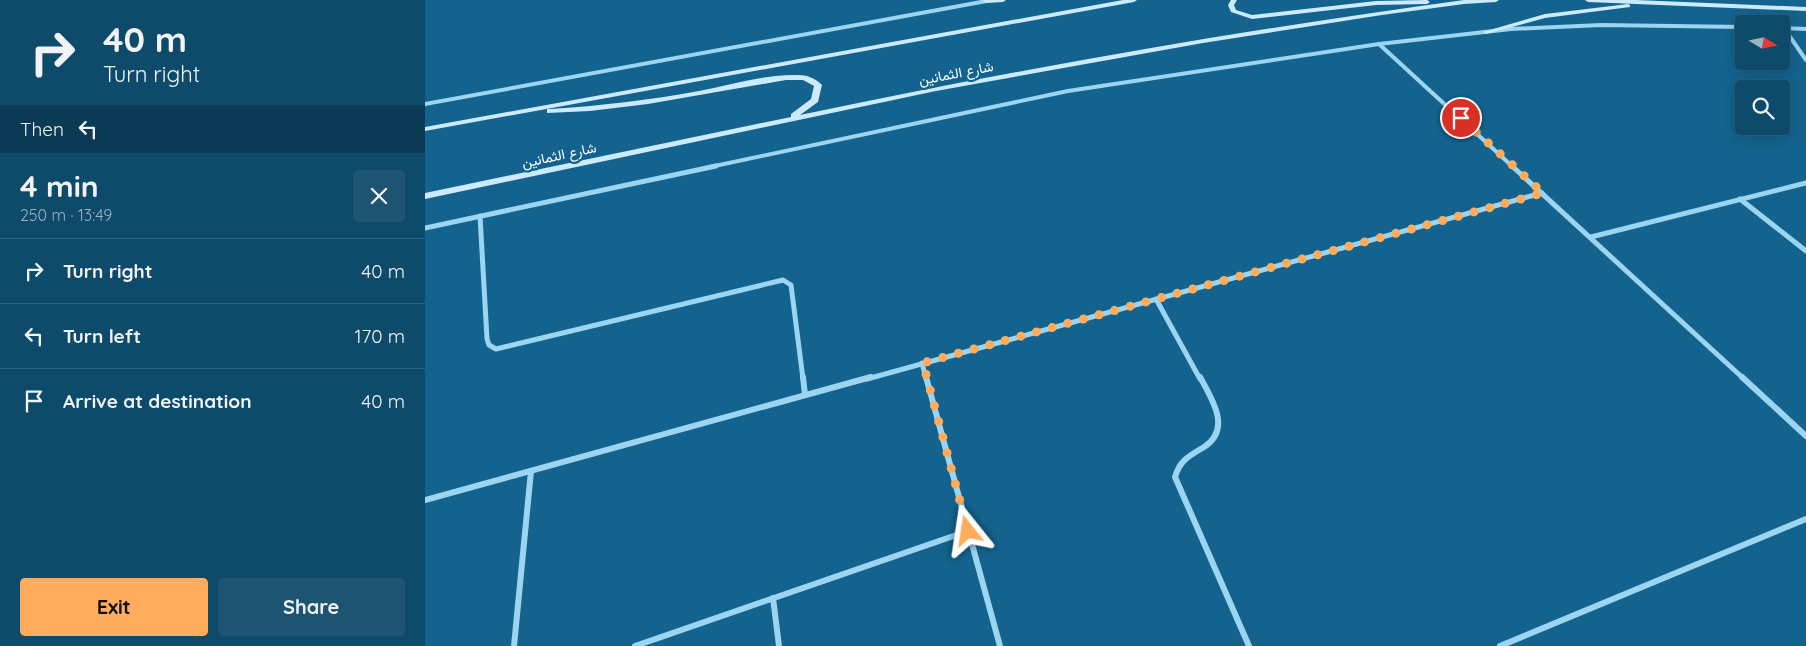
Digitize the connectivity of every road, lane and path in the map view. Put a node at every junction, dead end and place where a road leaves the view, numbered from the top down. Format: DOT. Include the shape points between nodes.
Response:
graph roads {
  1 [pos="1003,0"];
  2 [pos="1134,0"];
  3 [pos="1233,0"];
  4 [pos="1496,0"];
  5 [pos="1588,0"];
  6 [pos="989,1"];
  7 [pos="1464,2"];
  8 [pos="1663,2"];
  9 [pos="1806,9"];
  10 [pos="1735,27"];
  11 [pos="1790,28"];
  12 [pos="1806,28"];
  13 [pos="1487,32"];
  14 [pos="1790,38"];
  15 [pos="1379,44"];
  16 [pos="1806,60"];
  17 [pos="425,104"];
  18 [pos="515,112"];
  19 [pos="786,120"];
  20 [pos="425,129"];
  21 [pos="1806,183"];
  22 [pos="1543,193"];
  23 [pos="425,196"];
  24 [pos="1740,199"];
  25 [pos="480,216"];
  26 [pos="425,228"];
  27 [pos="1591,237"];
  28 [pos="1806,251"];
  29 [pos="1156,299"];
  30 [pos="923,363"];
  31 [pos="805,395"];
  32 [pos="1806,436"];
  33 [pos="531,471"];
  34 [pos="425,500"];
  35 [pos="1806,520"];
  36 [pos="968,531"];
  37 [pos="773,598"];
  38 [pos="514,646"];
  39 [pos="635,646"];
  40 [pos="779,646"];
  41 [pos="1000,646"];
  42 [pos="1249,646"];
  43 [pos="1500,646"];
  1 -- 6 [label="street"];
  2 -- 18 [label="street"];
  3 -- 7 [label="street" via="1233,11 1252,17 1376,3"];
  4 -- 7 [label="street, شارع الثمانين"];
  5 -- 8 [label="street"];
  6 -- 17 [label="street"];
  7 -- 19 [label="street, شارع الثمانين" via="1194,43 936,88"];
  8 -- 9 [label="street"];
  8 -- 13 [label="street" via="1545,16"];
  10 -- 13 [label="street" via="1601,25"];
  11 -- 12 [label="street"];
  13 -- 15 [label="street"];
  14 -- 16 [label="street"];
  15 -- 22 [label="street"];
  15 -- 25 [label="street" via="1068,91"];
  18 -- 19 [label="street" via="595,109 797,77 811,79 819,85 815,100"];
  18 -- 20 [label="street"];
  19 -- 23 [label="street, شارع الثمانين"];
  21 -- 24 [label="street"];
  22 -- 27 [label="street"];
  22 -- 29 [label="street"];
  24 -- 27 [label="street"];
  24 -- 28 [label="street"];
  25 -- 26 [label="street"];
  25 -- 31 [label="street" via="487,339 489,345 496,349 783,280 791,285"];
  27 -- 32 [label="street"];
  29 -- 30 [label="street"];
  29 -- 42 [label="street" via="1216,408 1219,420 1217,433 1206,447 1184,456 1175,477"];
  30 -- 31 [label="street"];
  30 -- 36 [label="street"];
  31 -- 33 [label="street"];
  33 -- 34 [label="street"];
  33 -- 38 [label="street"];
  35 -- 43 [label="street"];
  36 -- 37 [label="street"];
  36 -- 41 [label="street"];
  37 -- 39 [label="street"];
  37 -- 40 [label="street"];
}
